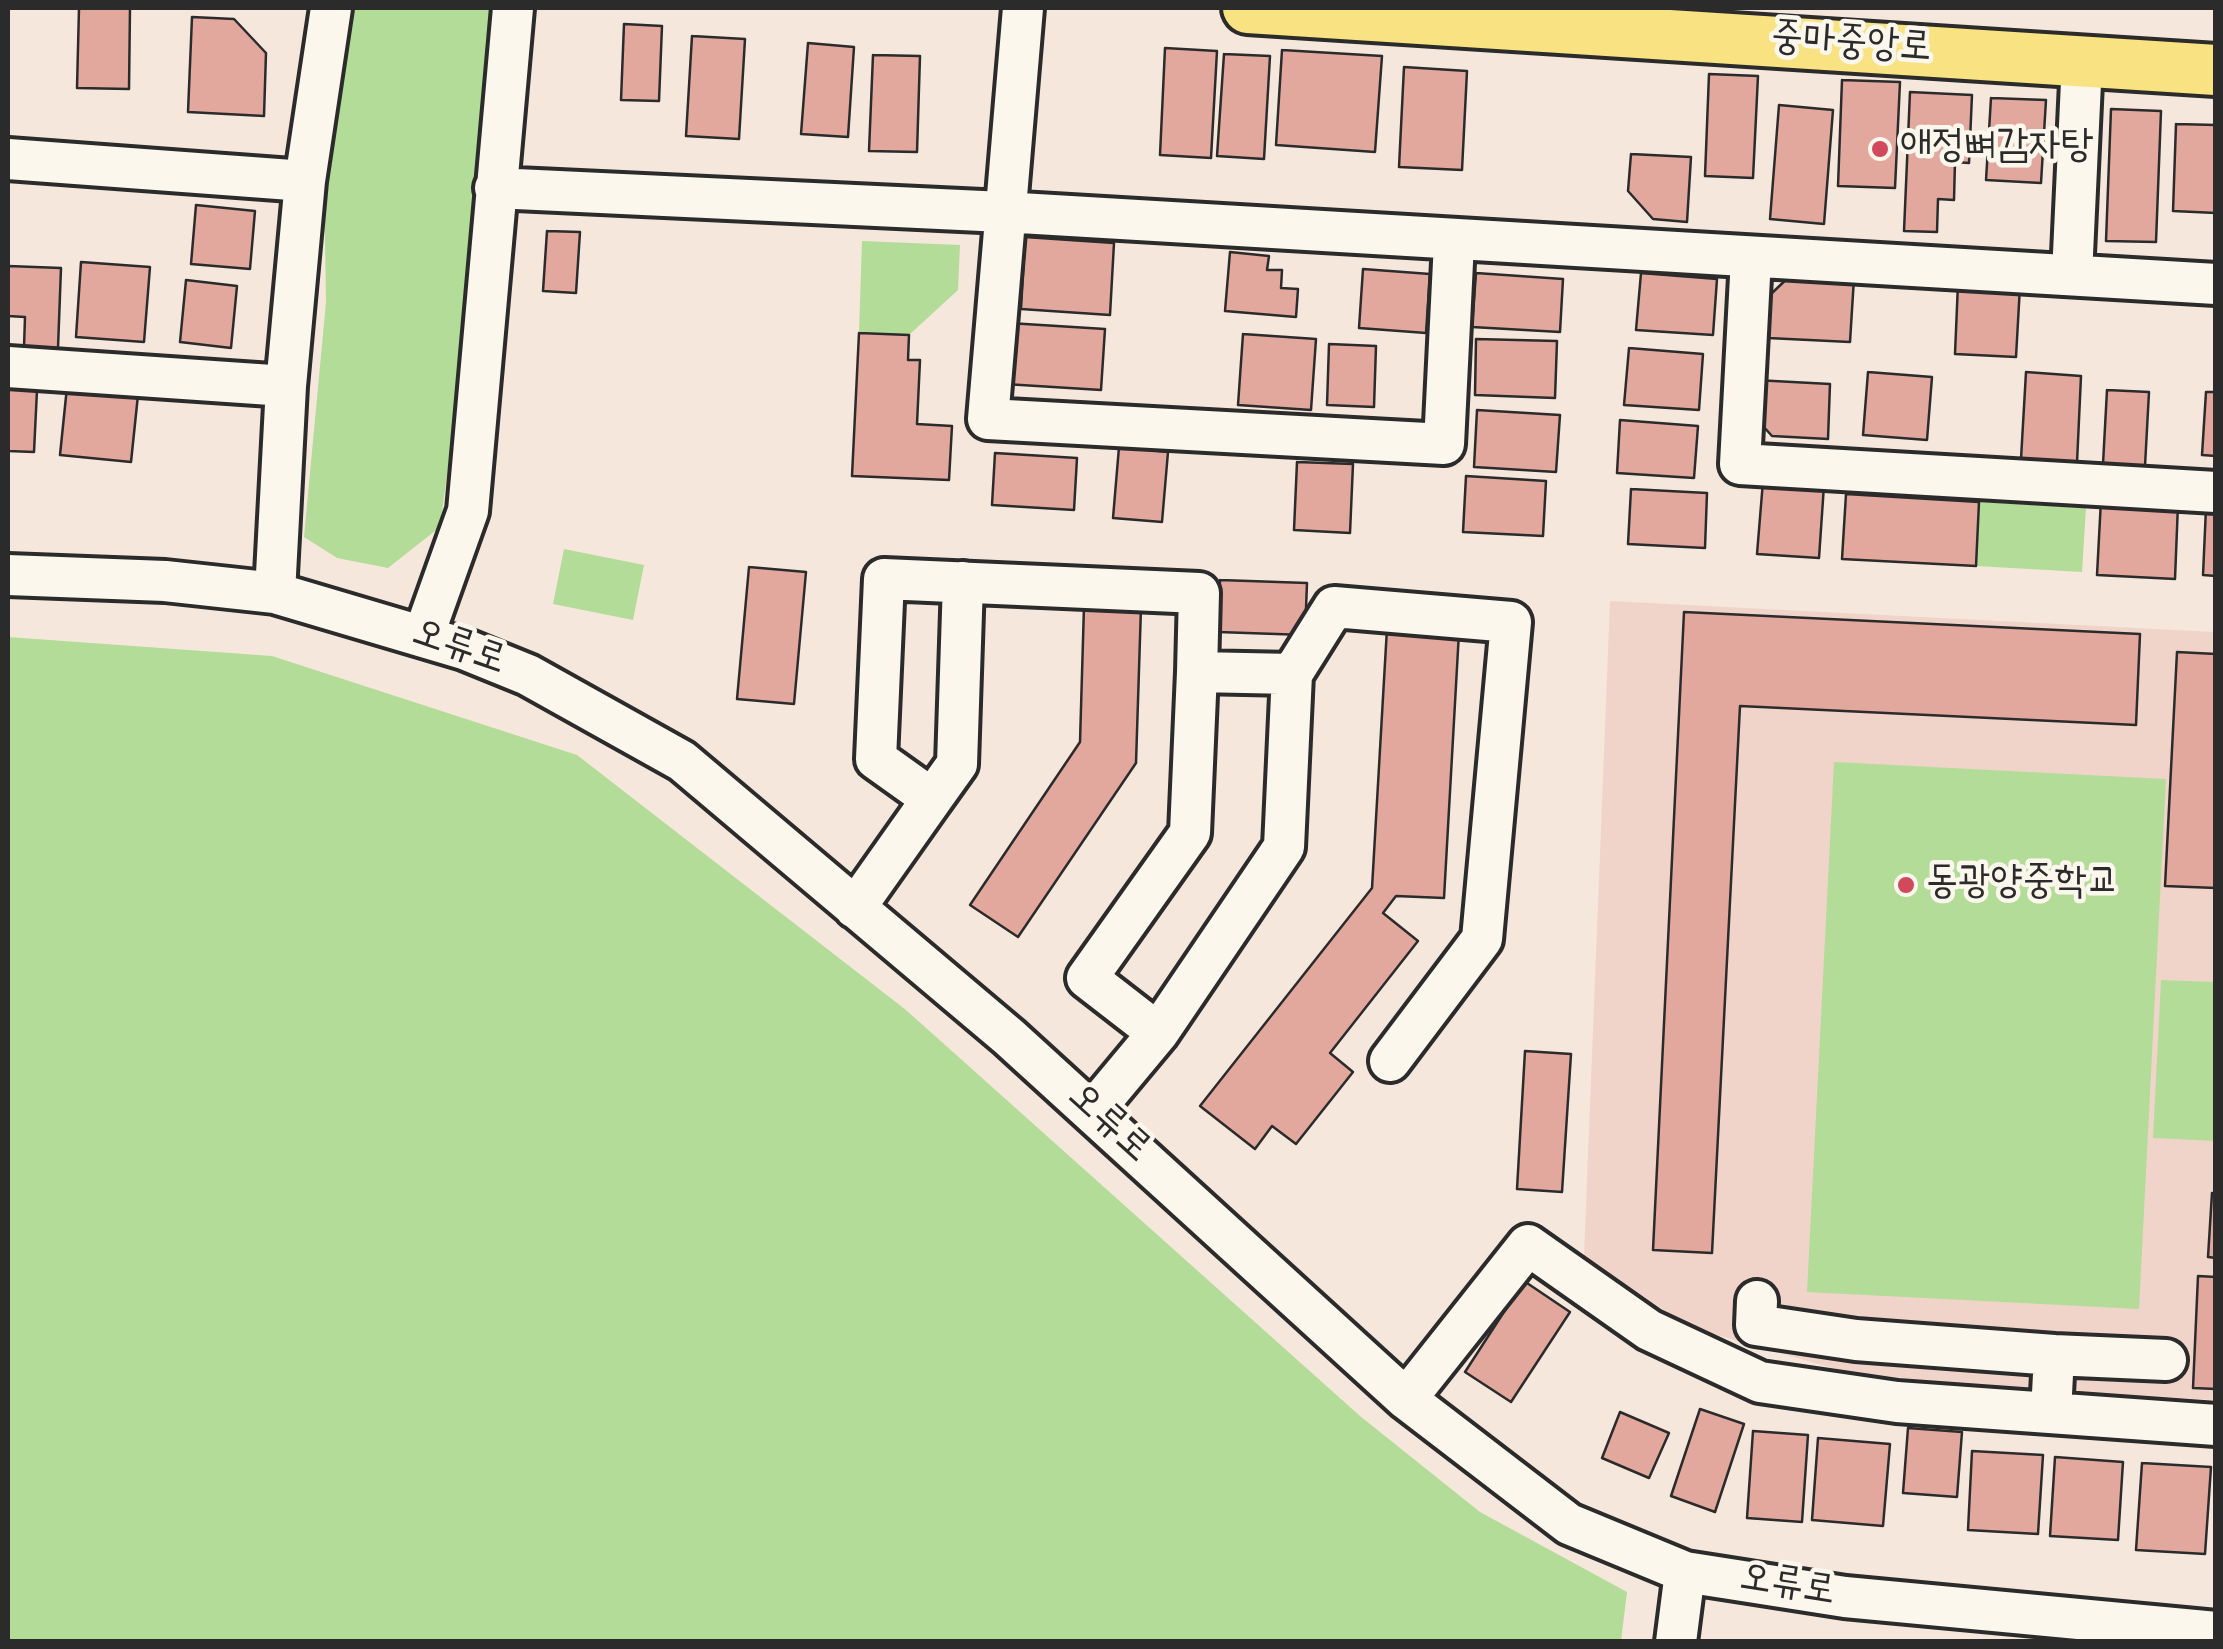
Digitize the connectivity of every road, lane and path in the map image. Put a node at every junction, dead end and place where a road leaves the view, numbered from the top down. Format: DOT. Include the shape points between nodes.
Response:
graph roads {
  1 [pos="331,8"];
  2 [pos="513,8"];
  3 [pos="1023,8"];
  4 [pos="1248,8"];
  5 [pos="2082,61"];
  6 [pos="2216,70"];
  7 [pos="8,159"];
  8 [pos="305,181"];
  9 [pos="495,188"];
  10 [pos="1002,212"];
  11 [pos="1454,242"];
  12 [pos="1752,258"];
  13 [pos="2072,275"];
  14 [pos="2216,284"];
  15 [pos="8,367"];
  16 [pos="286,386"];
  17 [pos="2216,492"];
  18 [pos="8,575"];
  19 [pos="964,582"];
  20 [pos="275,593"];
  21 [pos="424,637"];
  22 [pos="1197,672"];
  23 [pos="1292,674"];
  24 [pos="932,799"];
  25 [pos="856,908"];
  26 [pos="1158,1033"];
  27 [pos="1390,1061"];
  28 [pos="1092,1111"];
  29 [pos="1758,1301"];
  30 [pos="2054,1355"];
  31 [pos="2166,1360"];
  32 [pos="1406,1399"];
  33 [pos="2051,1413"];
  34 [pos="2216,1426"];
  35 [pos="1684,1572"];
  36 [pos="2216,1632"];
  37 [pos="1676,1642"];
  1 -- 8 [label="street"];
  2 -- 9 [label="street"];
  3 -- 10 [label="street"];
  4 -- 5 [label="main road, 중마중앙로"];
  5 -- 6 [label="main road, 중마중앙로"];
  5 -- 13 [label="street"];
  7 -- 8 [label="street"];
  8 -- 16 [label="street"];
  9 -- 10 [label="street"];
  9 -- 21 [label="street" via="468,512"];
  10 -- 11 [label="street"];
  10 -- 11 [label="street" via="988,419 1444,444"];
  11 -- 12 [label="street"];
  12 -- 13 [label="street"];
  12 -- 17 [label="street" via="1740,464"];
  13 -- 14 [label="street"];
  15 -- 16 [label="street"];
  16 -- 20 [label="street"];
  18 -- 20 [label="street, 오류로"];
  19 -- 22 [label="street" via="1200,593"];
  19 -- 24 [label="street" via="957,764"];
  19 -- 24 [label="street" via="884,580 876,759"];
  20 -- 21 [label="street, 오류로"];
  21 -- 25 [label="street, 오류로" via="528,675 682,762"];
  22 -- 23 [label="street"];
  22 -- 26 [label="street" via="1190,832 1087,978"];
  23 -- 26 [label="street" via="1284,847"];
  23 -- 27 [label="street" via="1334,607 1511,622 1482,939"];
  24 -- 25 [label="street"];
  25 -- 28 [label="street, 오류로"];
  26 -- 28 [label="street"];
  28 -- 32 [label="street, 오류로"];
  29 -- 30 [label="street" via="1756,1325"];
  30 -- 31 [label="street"];
  30 -- 33 [label="street"];
  32 -- 33 [label="street" via="1528,1245 1649,1330 1760,1382 1897,1402"];
  32 -- 35 [label="street, 오류로" via="1569,1524"];
  33 -- 34 [label="street"];
  35 -- 36 [label="street, 오류로" via="1845,1597"];
  35 -- 37 [label="street"];
}
